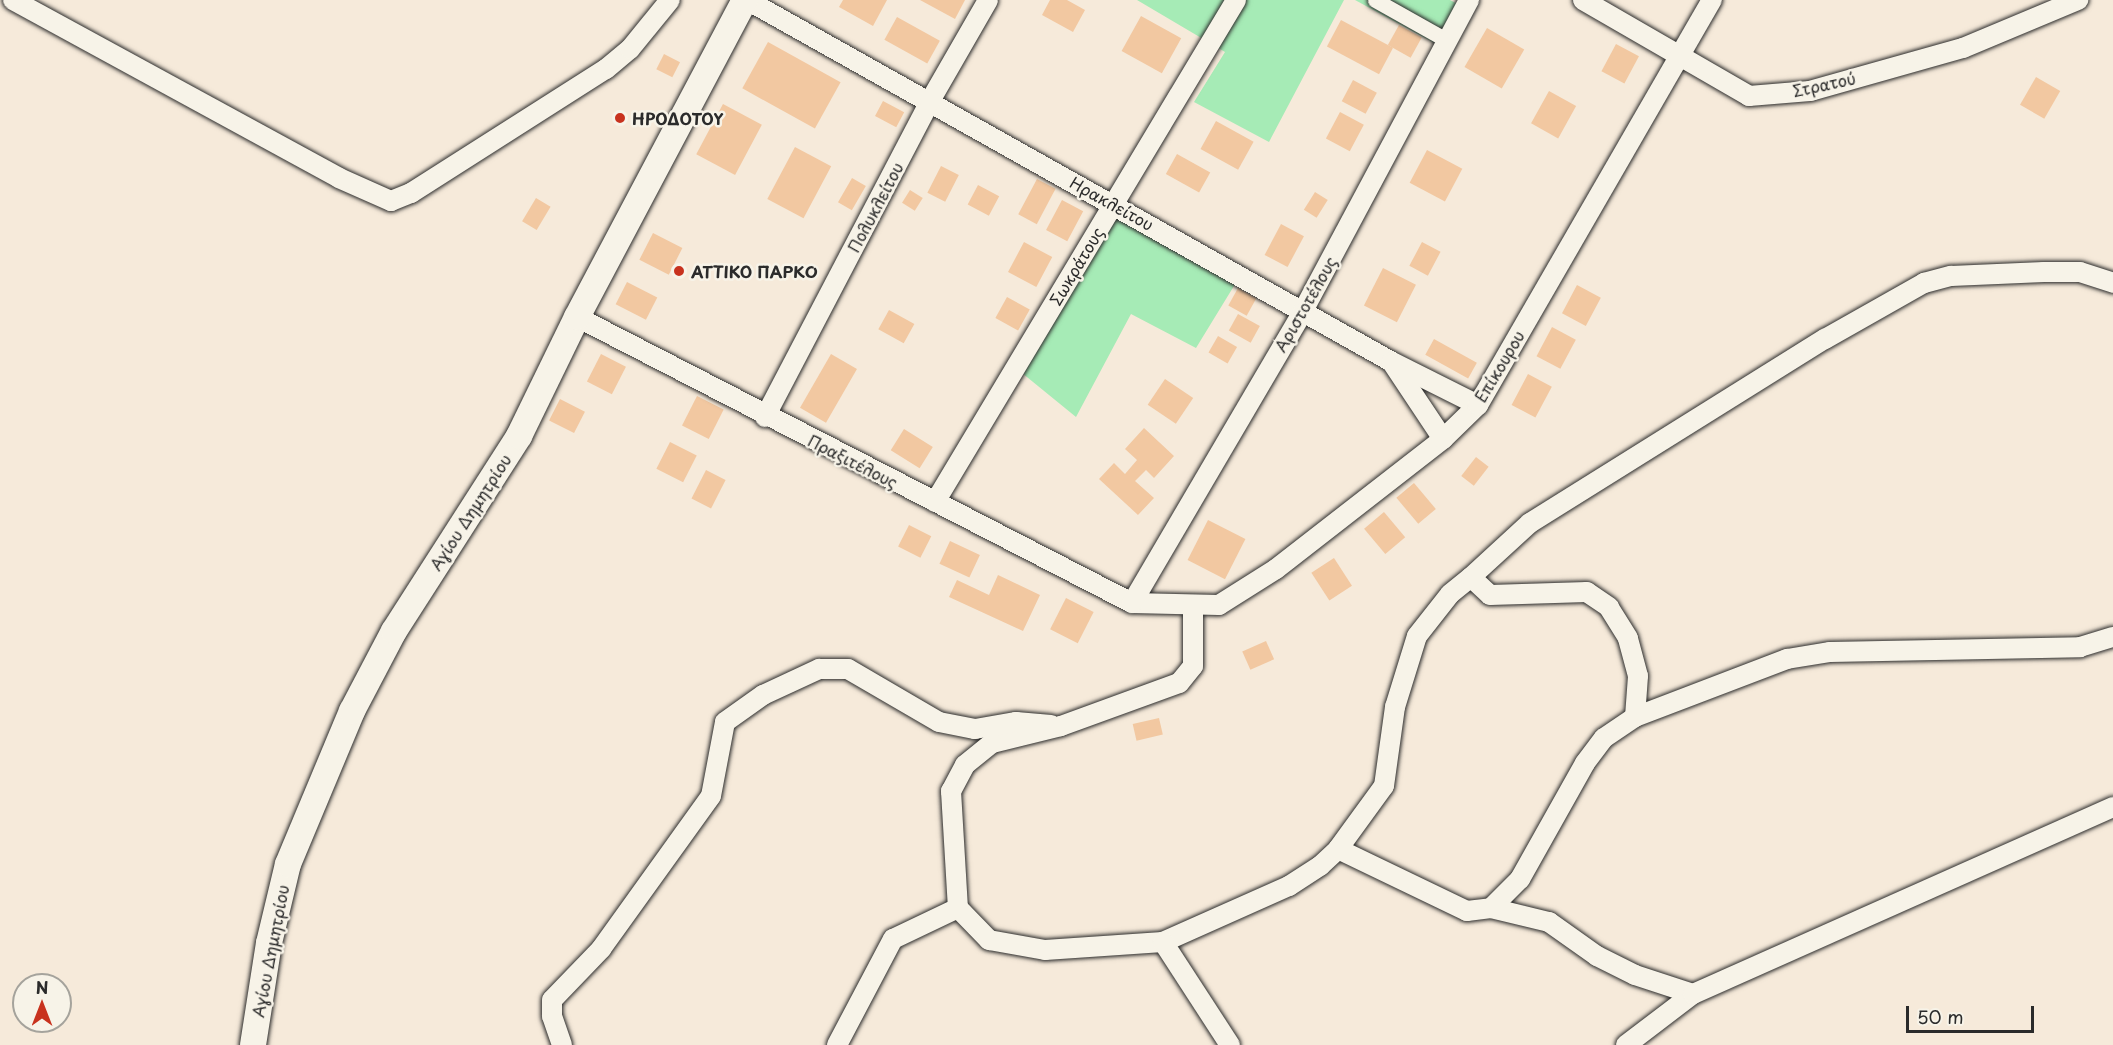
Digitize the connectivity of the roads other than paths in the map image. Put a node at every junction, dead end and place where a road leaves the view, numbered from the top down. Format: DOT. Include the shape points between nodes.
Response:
graph roads {
  1 [pos="13,0"];
  2 [pos="670,0"];
  3 [pos="746,0"];
  4 [pos="988,0"];
  5 [pos="1236,0"];
  6 [pos="1375,0"];
  7 [pos="1469,0"];
  8 [pos="1583,0"];
  9 [pos="1712,0"];
  10 [pos="2078,0"];
  11 [pos="1448,41"];
  12 [pos="1679,58"];
  13 [pos="930,101"];
  14 [pos="1113,204"];
  15 [pos="2113,283"];
  16 [pos="1303,311"];
  17 [pos="577,317"];
  18 [pos="1392,362"];
  19 [pos="1478,405"];
  20 [pos="765,417"];
  21 [pos="1443,439"];
  22 [pos="935,502"];
  23 [pos="1471,577"];
  24 [pos="1132,603"];
  25 [pos="1193,604"];
  26 [pos="2113,637"];
  27 [pos="1635,717"];
  28 [pos="1061,726"];
  29 [pos="2113,807"];
  30 [pos="1338,849"];
  31 [pos="958,908"];
  32 [pos="1491,908"];
  33 [pos="1162,942"];
  34 [pos="1693,994"];
  35 [pos="253,1045"];
  36 [pos="562,1045"];
  37 [pos="837,1045"];
  38 [pos="1230,1045"];
  39 [pos="1626,1045"];
  1 -- 2 [label="street" via="339,178 391,201 411,193 606,69 630,49"];
  3 -- 13 [label="street, Ηρακλείτου"];
  3 -- 17 [label="street, Αγίου Δημητρίου"];
  4 -- 13 [label="street, Πολυκλείτου"];
  5 -- 14 [label="street, Σωκράτους"];
  6 -- 11 [label="street"];
  7 -- 11 [label="street, Αριστοτέλους"];
  8 -- 12 [label="street, Στρατού"];
  9 -- 12 [label="street, Επίκουρου"];
  10 -- 12 [label="street, Στρατού" via="1963,48 1810,91 1749,96"];
  11 -- 16 [label="street, Αριστοτέλους"];
  12 -- 19 [label="street, Επίκουρου"];
  13 -- 14 [label="street, Ηρακλείτου"];
  13 -- 20 [label="street, Πολυκλείτου"];
  14 -- 16 [label="street, Ηρακλείτου"];
  14 -- 22 [label="street, Σωκράτους"];
  15 -- 23 [label="street" via="2080,272 1951,276 1924,283 1825,339 1530,523"];
  16 -- 18 [label="street, Ηρακλείτου"];
  16 -- 24 [label="street, Αριστοτέλους"];
  17 -- 20 [label="street, Πραξιτέλους"];
  17 -- 35 [label="street, Αγίου Δημητρίου" via="519,436 394,631 325,770 282,888"];
  18 -- 19 [label="street, Ηρακλείτου"];
  18 -- 21 [label="street"];
  19 -- 21 [label="street, Επίκουρου"];
  20 -- 22 [label="street, Πραξιτέλους"];
  21 -- 25 [label="street, Επίκουρου" via="1276,569 1218,605"];
  22 -- 24 [label="street, Πραξιτέλους"];
  23 -- 27 [label="street" via="1490,596 1587,592 1609,607 1628,638 1638,676"];
  23 -- 30 [label="street" via="1450,594 1417,636 1395,707 1384,786"];
  24 -- 25 [label="street, Επίκουρου"];
  25 -- 28 [label="street" via="1193,666 1179,683"];
  26 -- 27 [label="street" via="2080,647 1787,659"];
  27 -- 32 [label="street" via="1604,738 1585,763 1520,879"];
  28 -- 31 [label="street" via="992,743 965,765 951,791"];
  28 -- 36 [label="street" via="1016,722 975,729 939,722 848,669 819,669 763,695 725,722 711,796 601,949 552,1000 552,1016"];
  29 -- 34 [label="street"];
  30 -- 32 [label="street" via="1467,910"];
  30 -- 33 [label="street" via="1290,886"];
  31 -- 33 [label="street" via="989,940 1045,950"];
  31 -- 37 [label="street" via="893,939"];
  32 -- 34 [label="street" via="1549,922 1597,956 1635,975"];
  33 -- 38 [label="street"];
  34 -- 39 [label="street"];
}
